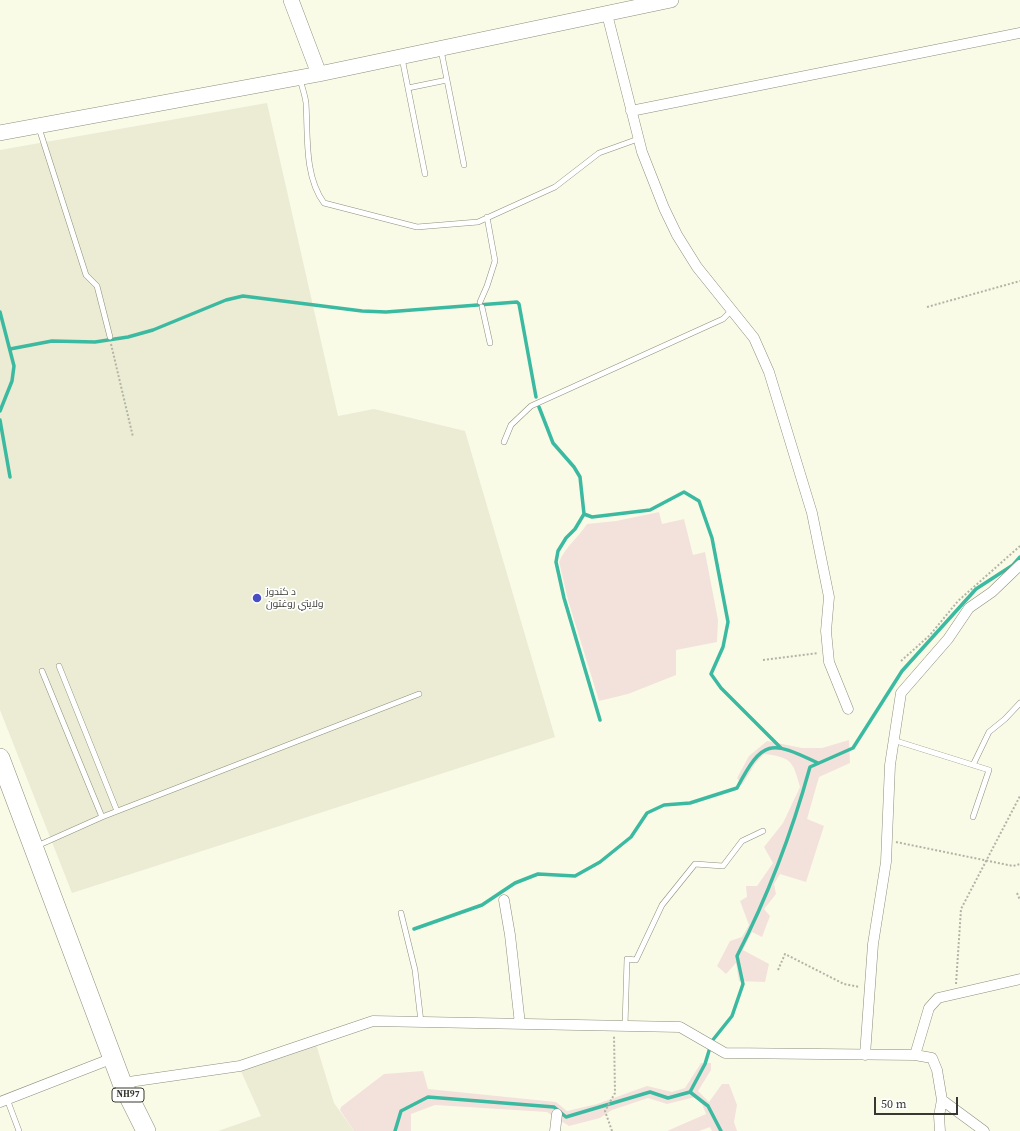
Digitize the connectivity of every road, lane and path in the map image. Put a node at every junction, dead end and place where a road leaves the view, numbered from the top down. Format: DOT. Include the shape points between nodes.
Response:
graph roads {
  1 [pos="291,0"];
  2 [pos="671,0"];
  3 [pos="607,14"];
  4 [pos="1020,33"];
  5 [pos="441,49"];
  6 [pos="402,57"];
  7 [pos="319,74"];
  8 [pos="300,78"];
  9 [pos="447,80"];
  10 [pos="408,88"];
  11 [pos="631,111"];
  12 [pos="39,127"];
  13 [pos="0,133"];
  14 [pos="638,138"];
  15 [pos="464,165"];
  16 [pos="425,174"];
  17 [pos="487,217"];
  18 [pos="1020,281"];
  19 [pos="927,306"];
  20 [pos="732,310"];
  21 [pos="110,337"];
  22 [pos="490,343"];
  23 [pos="112,346"];
  24 [pos="133,437"];
  25 [pos="504,442"];
  26 [pos="1020,565"];
  27 [pos="828,652"];
  28 [pos="763,660"];
  29 [pos="59,666"];
  30 [pos="42,671"];
  31 [pos="419,694"];
  32 [pos="1020,703"];
  33 [pos="848,709"];
  34 [pos="893,740"];
  35 [pos="0,758"];
  36 [pos="973,765"];
  37 [pos="1020,796"];
  38 [pos="117,811"];
  39 [pos="102,816"];
  40 [pos="973,817"];
  41 [pos="763,831"];
  42 [pos="887,840"];
  43 [pos="35,847"];
  44 [pos="988,860"];
  45 [pos="1020,864"];
  46 [pos="1017,893"];
  47 [pos="504,900"];
  48 [pos="1020,900"];
  49 [pos="401,913"];
  50 [pos="778,970"];
  51 [pos="1020,979"];
  52 [pos="870,989"];
  53 [pos="955,993"];
  54 [pos="422,1022"];
  55 [pos="520,1024"];
  56 [pos="614,1026"];
  57 [pos="625,1026"];
  58 [pos="915,1055"];
  59 [pos="865,1056"];
  60 [pos="113,1058"];
  61 [pos="122,1083"];
  62 [pos="942,1100"];
  63 [pos="4,1101"];
  64 [pos="557,1114"];
  65 [pos="19,1131"];
  66 [pos="146,1131"];
  67 [pos="555,1131"];
  68 [pos="612,1131"];
  69 [pos="940,1131"];
  70 [pos="984,1131"];
  1 -- 7 [label="street"];
  2 -- 3 [label="street"];
  3 -- 5 [label="street"];
  3 -- 11 [label="street"];
  4 -- 11 [label="street"];
  5 -- 6 [label="street"];
  5 -- 9 [label="lane"];
  6 -- 7 [label="street"];
  6 -- 10 [label="lane"];
  7 -- 8 [label="street"];
  8 -- 12 [label="street"];
  8 -- 17 [label="lane" via="306,104 306,139 316,192 324,203 417,227 478,222"];
  9 -- 10 [label="lane"];
  9 -- 15 [label="lane"];
  10 -- 16 [label="lane"];
  11 -- 14 [label="street"];
  12 -- 13 [label="street"];
  12 -- 21 [label="lane" via="86,275 97,286"];
  14 -- 17 [label="lane" via="599,152 555,187"];
  14 -- 20 [label="street" via="677,235 697,267"];
  17 -- 22 [label="lane" via="495,261 481,304"];
  18 -- 19 [label="path"];
  20 -- 25 [label="lane" via="723,319 531,406 511,425"];
  20 -- 27 [label="street" via="754,338 769,372 812,512 829,597 826,631"];
  23 -- 24 [label="path"];
  26 -- 34 [label="street" via="992,592 969,608 948,639 901,693"];
  27 -- 28 [label="path"];
  27 -- 33 [label="street" via="829,662"];
  29 -- 38 [label="lane"];
  30 -- 39 [label="lane"];
  31 -- 38 [label="lane"];
  32 -- 36 [label="lane" via="989,732"];
  34 -- 36 [label="lane"];
  34 -- 42 [label="street"];
  35 -- 43 [label="highway"];
  36 -- 40 [label="lane" via="989,770"];
  37 -- 44 [label="path"];
  38 -- 39 [label="lane"];
  39 -- 43 [label="lane"];
  41 -- 57 [label="lane" via="742,841 722,866 695,864 662,905 636,960 627,959"];
  42 -- 44 [label="path" via="936,852"];
  42 -- 52 [label="street" via="873,944"];
  43 -- 60 [label="highway"];
  44 -- 45 [label="path" via="1012,866"];
  44 -- 53 [label="path" via="961,909"];
  46 -- 48 [label="path"];
  47 -- 55 [label="street"];
  49 -- 54 [label="lane" via="415,970"];
  50 -- 52 [label="path" via="785,954 844,984"];
  51 -- 53 [label="street"];
  52 -- 59 [label="street"];
  53 -- 58 [label="street" via="938,998 929,1008"];
  54 -- 55 [label="street"];
  54 -- 61 [label="street" via="373,1021 240,1066"];
  55 -- 56 [label="street"];
  56 -- 57 [label="street"];
  56 -- 68 [label="path" via="614,1093 605,1111"];
  57 -- 59 [label="street" via="680,1027 725,1053"];
  58 -- 59 [label="street"];
  58 -- 62 [label="street" via="932,1058 937,1070"];
  60 -- 61 [label="highway, NH97"];
  60 -- 63 [label="street"];
  61 -- 66 [label="highway, NH97"];
  62 -- 69 [label="street"];
  62 -- 70 [label="street"];
  63 -- 65 [label="lane"];
  64 -- 67 [label="street"];
}
